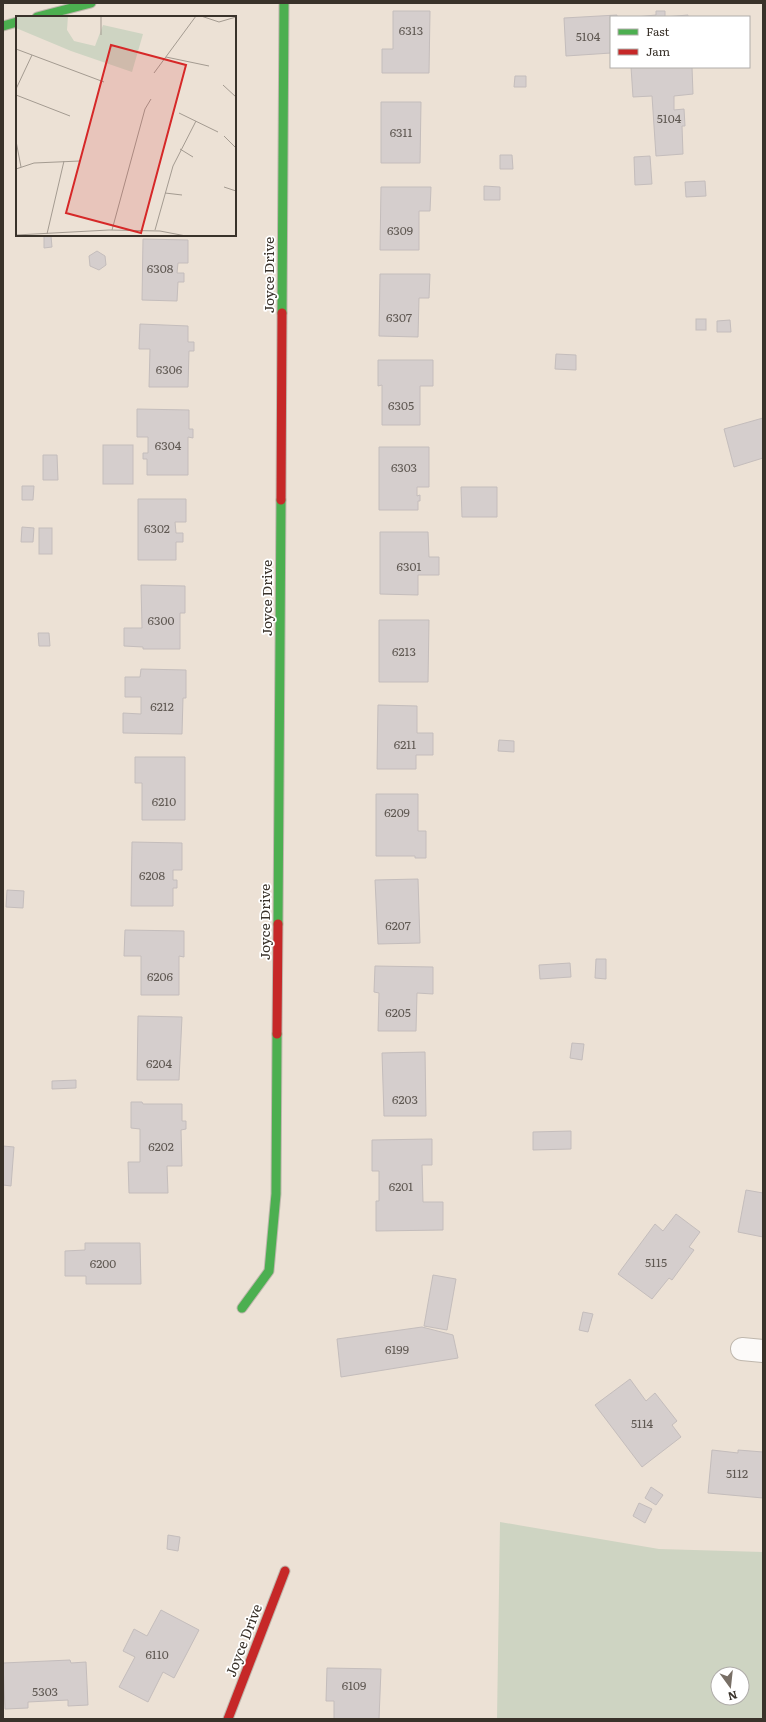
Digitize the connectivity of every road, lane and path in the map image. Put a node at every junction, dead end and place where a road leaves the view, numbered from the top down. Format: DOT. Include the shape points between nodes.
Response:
graph roads {
  1 [pos="91,3"];
  2 [pos="284,3"];
  3 [pos="41,16"];
  4 [pos="16,22"];
  5 [pos="3,26"];
  6 [pos="242,1308"];
  7 [pos="284,1571"];
  8 [pos="228,1719"];
  1 -- 3 [label="street"];
  2 -- 6 [label="street, Joyce Drive" via="276,1194 269,1271"];
  4 -- 5 [label="street"];
  7 -- 8 [label="street, Joyce Drive"];
}
